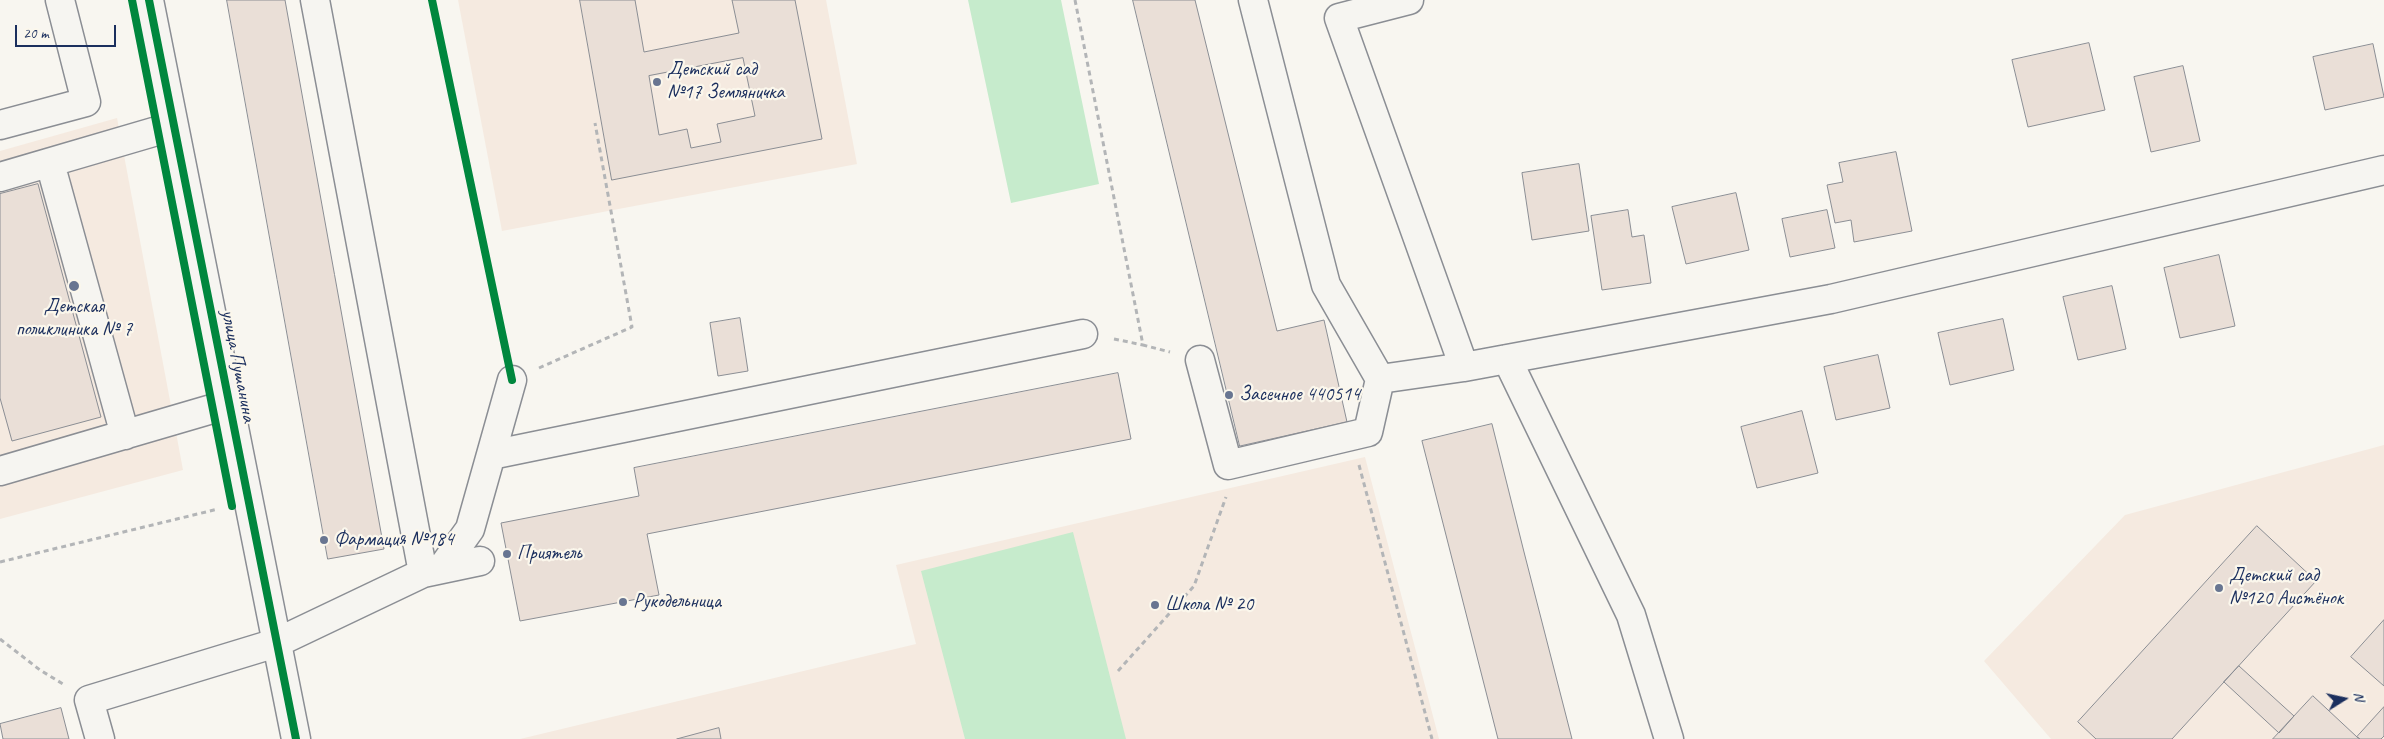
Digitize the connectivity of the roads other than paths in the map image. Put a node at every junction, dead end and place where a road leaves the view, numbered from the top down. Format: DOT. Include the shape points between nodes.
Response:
graph roads {
  1 [pos="60,0"];
  2 [pos="149,0"];
  3 [pos="315,0"];
  4 [pos="1253,0"];
  5 [pos="1409,0"];
  6 [pos="0,124"];
  7 [pos="174,126"];
  8 [pos="50,163"];
  9 [pos="2384,170"];
  10 [pos="0,177"];
  11 [pos="1083,334"];
  12 [pos="1507,359"];
  13 [pos="1200,360"];
  14 [pos="1464,367"];
  15 [pos="1380,379"];
  16 [pos="512,380"];
  17 [pos="229,404"];
  18 [pos="125,435"];
  19 [pos="491,455"];
  20 [pos="0,471"];
  21 [pos="480,561"];
  22 [pos="433,571"];
  23 [pos="276,643"];
  24 [pos="100,739"];
  25 [pos="296,739"];
  26 [pos="1669,739"];
  1 -- 6 [label="street" via="86,102"];
  2 -- 7 [label="street, улица Пушанина"];
  3 -- 22 [label="street"];
  4 -- 15 [label="street" via="1326,285"];
  5 -- 14 [label="street" via="1339,18"];
  7 -- 8 [label="street"];
  7 -- 17 [label="street, улица Пушанина"];
  8 -- 10 [label="street"];
  8 -- 18 [label="street"];
  9 -- 12 [label="street" via="1831,299"];
  11 -- 19 [label="street"];
  12 -- 14 [label="street"];
  12 -- 26 [label="street" via="1631,615"];
  13 -- 15 [label="street" via="1228,465 1368,432"];
  14 -- 15 [label="street"];
  16 -- 19 [label="street"];
  17 -- 18 [label="street"];
  17 -- 23 [label="street, улица Пушанина"];
  18 -- 20 [label="street"];
  19 -- 22 [label="street" via="470,528"];
  21 -- 22 [label="street"];
  22 -- 23 [label="street"];
  23 -- 24 [label="street" via="89,700"];
  23 -- 25 [label="street, улица Пушанина"];
}
